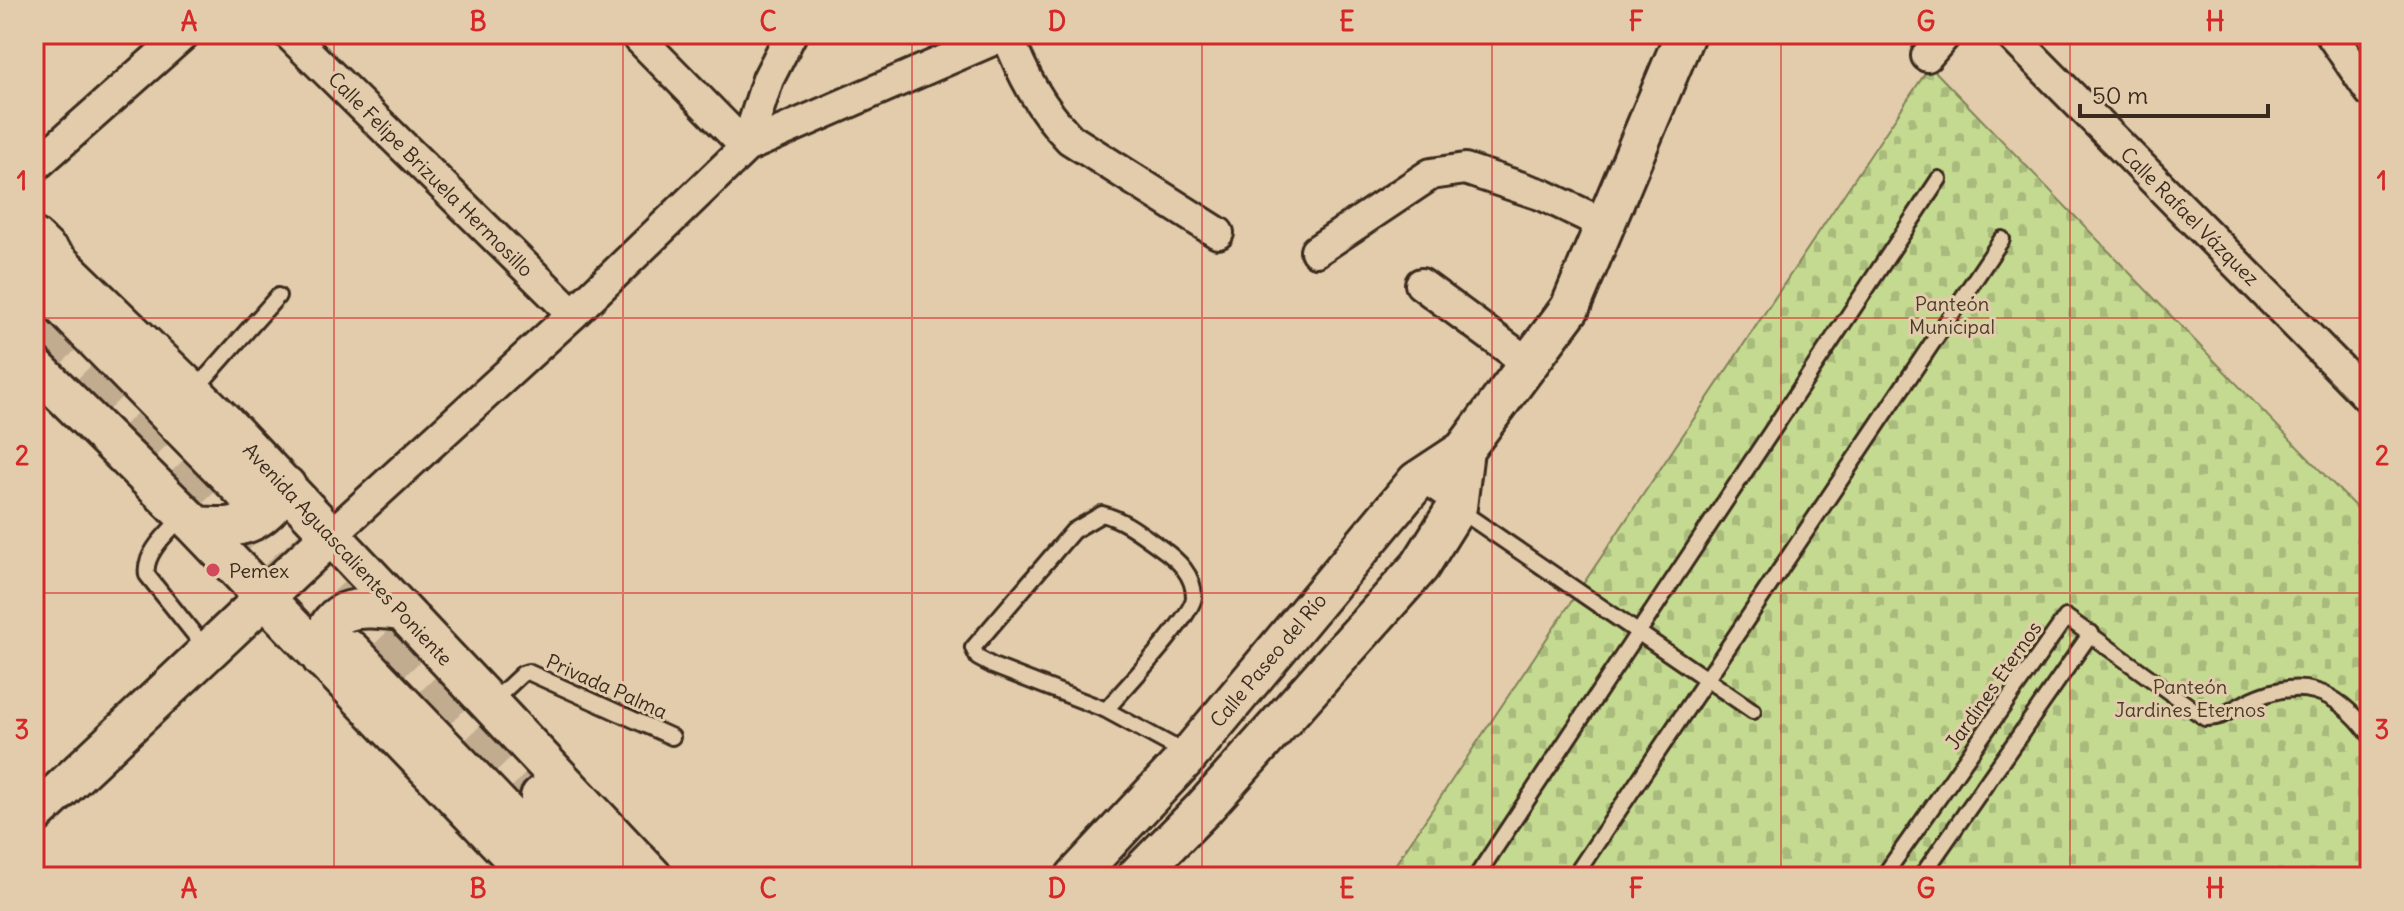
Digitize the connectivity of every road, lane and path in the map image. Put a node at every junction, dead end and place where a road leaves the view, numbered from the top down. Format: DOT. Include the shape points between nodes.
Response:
graph roads {
  1 [pos="184,34"];
  2 [pos="289,34"];
  3 [pos="635,34"];
  4 [pos="791,34"];
  5 [pos="1006,34"];
  6 [pos="1685,34"];
  7 [pos="2010,34"];
  8 [pos="2331,34"];
  9 [pos="2370,91"];
  10 [pos="746,147"];
  11 [pos="34,167"];
  12 [pos="1939,179"];
  13 [pos="1606,225"];
  14 [pos="1218,233"];
  15 [pos="34,238"];
  16 [pos="2002,239"];
  17 [pos="1316,251"];
  18 [pos="34,273"];
  19 [pos="1421,284"];
  20 [pos="278,296"];
  21 [pos="573,314"];
  22 [pos="1528,363"];
  23 [pos="34,366"];
  24 [pos="193,392"];
  25 [pos="2370,399"];
  26 [pos="1464,450"];
  27 [pos="1417,481"];
  28 [pos="267,489"];
  29 [pos="1457,507"];
  30 [pos="190,521"];
  31 [pos="329,537"];
  32 [pos="263,596"];
  33 [pos="401,611"];
  34 [pos="1639,633"];
  35 [pos="2091,633"];
  36 [pos="206,649"];
  37 [pos="335,656"];
  38 [pos="1705,678"];
  39 [pos="489,705"];
  40 [pos="1106,710"];
  41 [pos="1753,711"];
  42 [pos="2370,735"];
  43 [pos="672,737"];
  44 [pos="1189,755"];
  45 [pos="543,798"];
  46 [pos="34,815"];
  47 [pos="532,877"];
  48 [pos="564,877"];
  49 [pos="616,877"];
  50 [pos="653,877"];
  51 [pos="1075,877"];
  52 [pos="1136,877"];
  53 [pos="1476,877"];
  54 [pos="1574,877"];
  55 [pos="1883,877"];
  56 [pos="1921,877"];
  1 -- 11 [label="street"];
  2 -- 21 [label="street, Calle Felipe Brizuela Hermosillo"];
  3 -- 10 [label="street"];
  4 -- 10 [label="street" via="768,79"];
  5 -- 10 [label="street"];
  5 -- 14 [label="street" via="1021,73 1070,139"];
  6 -- 13 [label="street, Calle Paseo del Río"];
  7 -- 25 [label="street, Calle Rafael Vázquez"];
  8 -- 9 [label="street"];
  10 -- 21 [label="street"];
  12 -- 34 [label="lane"];
  13 -- 17 [label="street" via="1543,195 1465,169 1431,174"];
  13 -- 22 [label="street, Calle Paseo del Río" via="1570,308"];
  15 -- 24 [label="street, Avenida Aguascalientes Poniente"];
  16 -- 38 [label="lane"];
  18 -- 28 [label="main road, Avenida Aguascalientes Poniente"];
  19 -- 22 [label="street"];
  20 -- 24 [label="lane"];
  21 -- 31 [label="street"];
  22 -- 26 [label="street, Calle Paseo del Río"];
  23 -- 30 [label="street"];
  24 -- 28 [label="street, Avenida Aguascalientes Poniente"];
  26 -- 27 [label="street, Calle Paseo del Río"];
  26 -- 29 [label="street, Calle Paseo del Río"];
  27 -- 29 [label="lane"];
  27 -- 44 [label="street, Calle Paseo del Río"];
  28 -- 30 [label="street" via="258,521 224,529"];
  28 -- 31 [label="street, Avenida Aguascalientes Poniente"];
  29 -- 34 [label="lane"];
  29 -- 52 [label="street, Calle Paseo del Río" via="1410,577"];
  30 -- 32 [label="street"];
  30 -- 36 [label="lane" via="148,557 145,566"];
  31 -- 32 [label="street"];
  31 -- 33 [label="street, Avenida Aguascalientes Poniente"];
  32 -- 36 [label="street"];
  32 -- 37 [label="street"];
  33 -- 37 [label="street" via="359,607 344,612 324,634"];
  33 -- 39 [label="street, Avenida Aguascalientes Poniente"];
  34 -- 38 [label="lane"];
  34 -- 53 [label="lane"];
  35 -- 42 [label="lane, Jardines Eternos" via="2205,718 2218,719 2277,689 2317,689 2354,713"];
  35 -- 55 [label="lane, Jardines Eternos" via="2066,617"];
  35 -- 56 [label="lane"];
  36 -- 46 [label="street"];
  37 -- 47 [label="street"];
  37 -- 48 [label="main road"];
  38 -- 41 [label="lane"];
  38 -- 54 [label="lane"];
  39 -- 43 [label="lane, Privada Palma" via="528,672"];
  39 -- 50 [label="street, Avenida Aguascalientes Poniente"];
  40 -- 40 [label="lane" via="993,666 978,658 973,648 1073,531 1102,514 1122,519 1177,560 1192,581 1194,601"];
  40 -- 44 [label="lane"];
  44 -- 51 [label="street, Calle Paseo del Río"];
  45 -- 49 [label="main road"];
}
